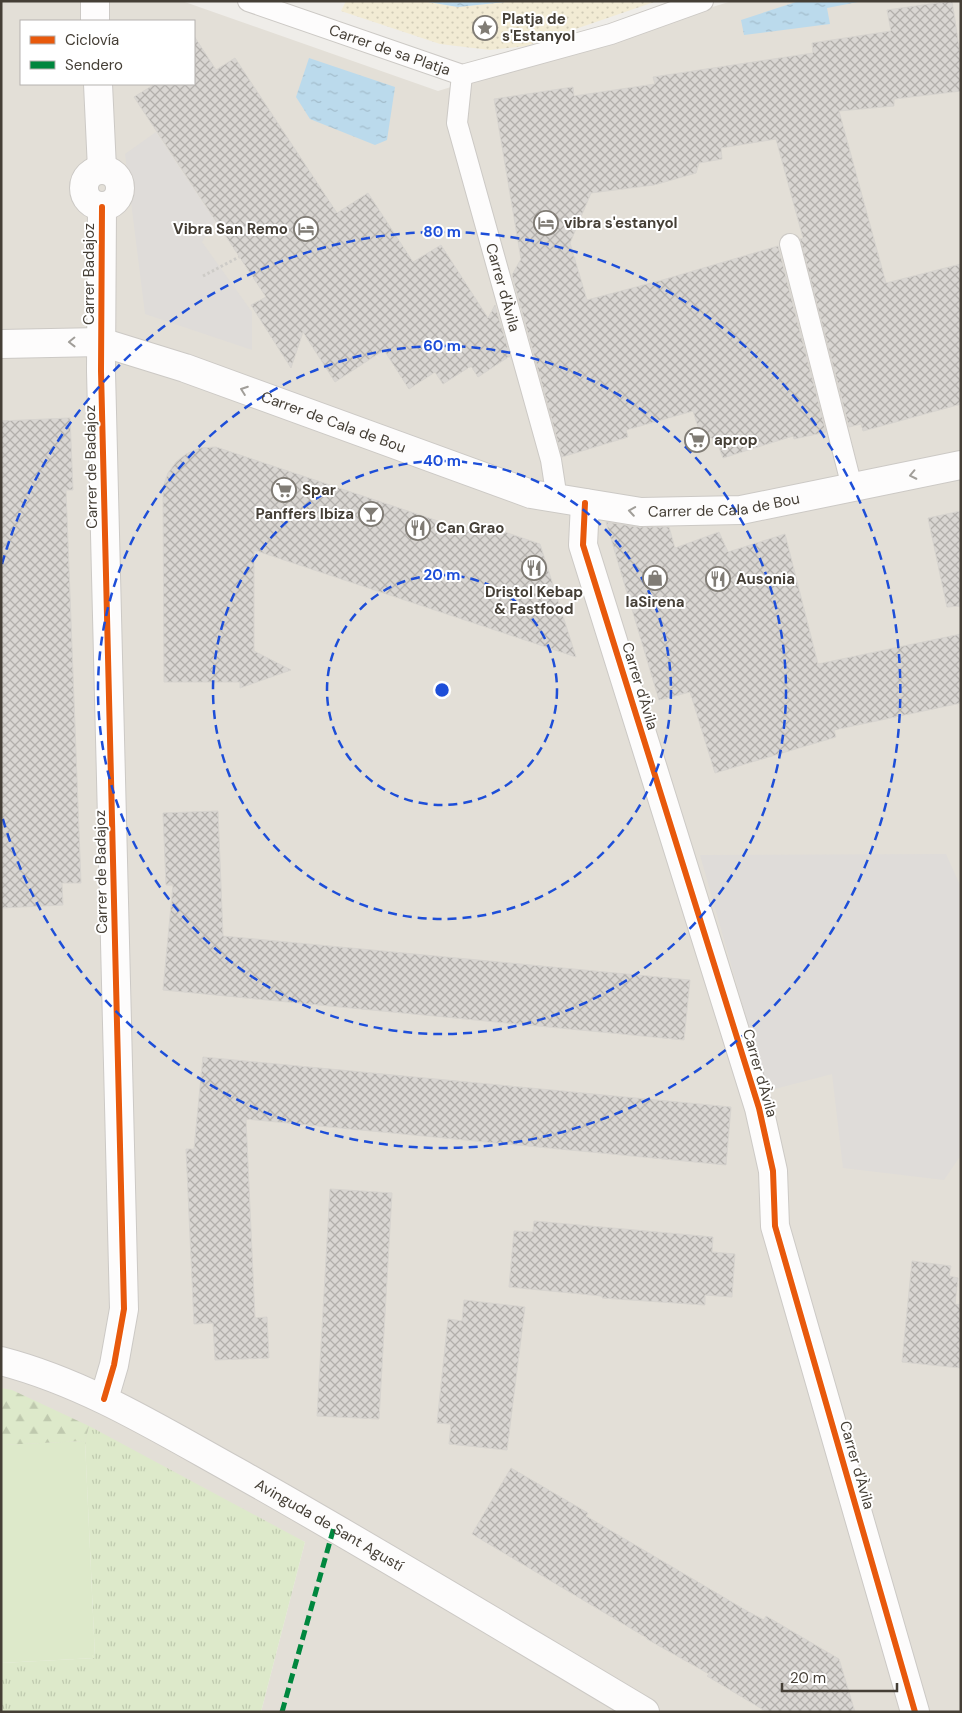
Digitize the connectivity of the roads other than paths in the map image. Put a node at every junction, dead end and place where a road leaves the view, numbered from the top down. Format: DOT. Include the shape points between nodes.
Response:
graph roads {
  1 [pos="94,1"];
  2 [pos="248,1"];
  3 [pos="703,1"];
  4 [pos="95,20"];
  5 [pos="462,75"];
  6 [pos="98,85"];
  7 [pos="790,244"];
  8 [pos="101,342"];
  9 [pos="1,344"];
  10 [pos="961,465"];
  11 [pos="852,487"];
  12 [pos="557,499"];
  13 [pos="585,503"];
  14 [pos="1,1361"];
  15 [pos="104,1399"];
  16 [pos="645,1712"];
  17 [pos="915,1712"];
  1 -- 4 [label="street"];
  2 -- 5 [label="lane, Carrer de sa Platja"];
  3 -- 5 [label="lane, Carrer de sa Platja" via="611,34"];
  5 -- 12 [label="lane, Carrer d'Àvila" via="457,123 551,460"];
  6 -- 8 [label="street, Carrer Badajoz" via="102,169 91,173 84,183 84,194 91,203 102,207"];
  7 -- 11 [label="lane"];
  8 -- 9 [label="street, Carrer de Cala de Bou, one-way"];
  12 -- 8 [label="street, Carrer de Cala de Bou, one-way" via="530,494 185,368"];
  8 -- 15 [label="street, Carrer de Badajoz" via="124,1309"];
  10 -- 11 [label="street, Carrer de Cala de Bou, one-way"];
  11 -- 13 [label="street, Carrer de Cala de Bou, one-way" via="742,510 641,512"];
  12 -- 13 [label="street, Carrer de Cala de Bou"];
  13 -- 17 [label="street, Carrer d'Àvila" via="583,545 759,1108 773,1171 775,1226"];
  14 -- 15 [label="street, Avinguda de Sant Agustí" via="44,1374"];
  15 -- 16 [label="street, Avinguda de Sant Agustí" via="334,1527"];
}
